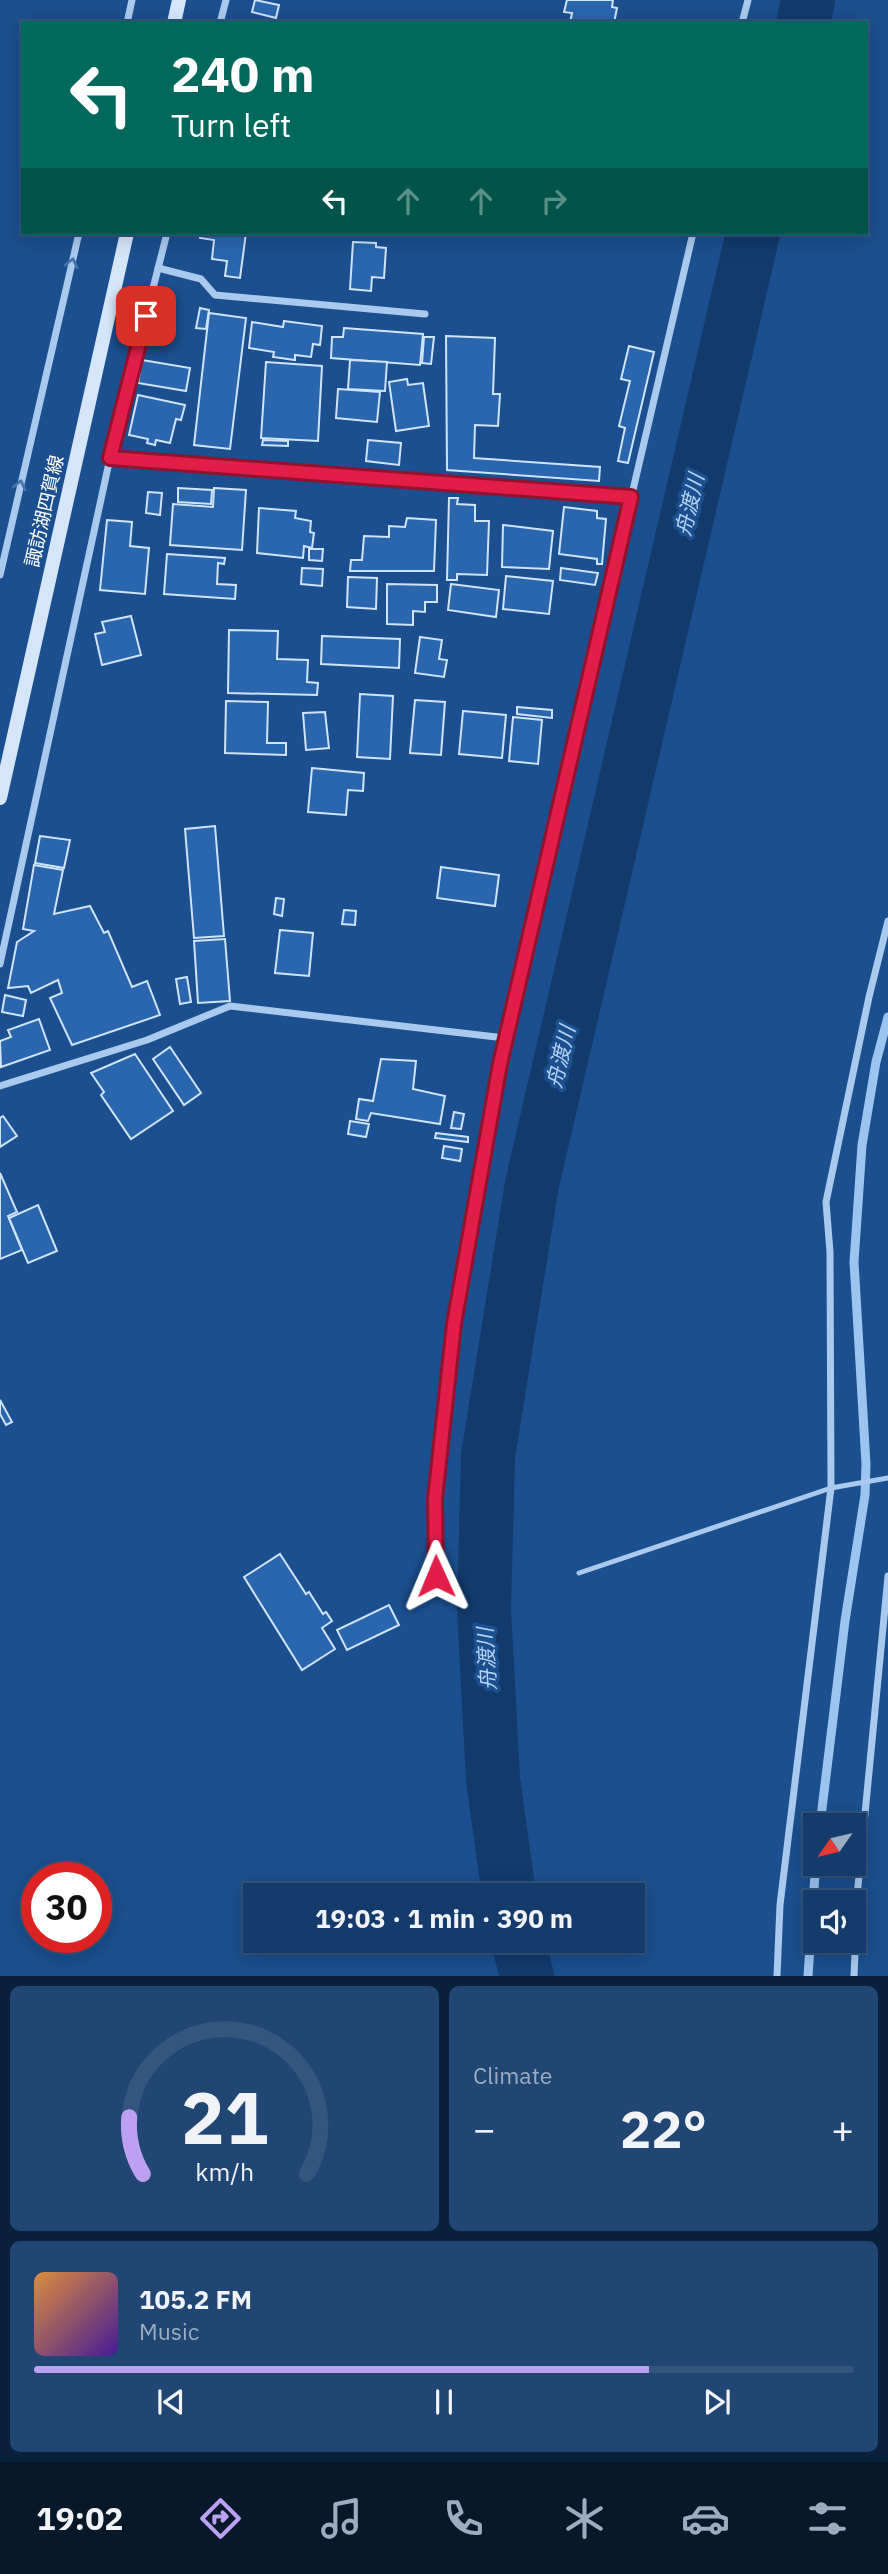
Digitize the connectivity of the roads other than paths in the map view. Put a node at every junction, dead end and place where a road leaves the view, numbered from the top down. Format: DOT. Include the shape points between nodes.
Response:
graph roads {
  1 [pos="132,0"];
  2 [pos="179,0"];
  3 [pos="226,0"];
  4 [pos="748,0"];
  5 [pos="127,21"];
  6 [pos="174,21"];
  7 [pos="221,21"];
  8 [pos="743,21"];
  9 [pos="79,235"];
  10 [pos="127,235"];
  11 [pos="166,235"];
  12 [pos="693,235"];
  13 [pos="158,268"];
  14 [pos="425,314"];
  15 [pos="110,458"];
  16 [pos="631,497"];
  17 [pos="0,575"];
  18 [pos="0,798"];
  19 [pos="888,921"];
  20 [pos="0,964"];
  21 [pos="505,1038"];
  22 [pos="0,1086"];
  23 [pos="888,1478"];
  24 [pos="831,1488"];
  25 [pos="579,1573"];
  26 [pos="436,1576"];
  27 [pos="888,1576"];
  28 [pos="776,1976"];
  29 [pos="854,1976"];
  1 -- 5 [label="street"];
  2 -- 6 [label="main road"];
  3 -- 7 [label="street"];
  4 -- 8 [label="street"];
  17 -- 9 [label="street, one-way"];
  10 -- 18 [label="main road, 諏訪湖四賀線"];
  11 -- 13 [label="street"];
  12 -- 16 [label="street"];
  13 -- 14 [label="street" via="201,279 215,295"];
  13 -- 15 [label="street"];
  15 -- 16 [label="street"];
  15 -- 20 [label="street"];
  16 -- 21 [label="street"];
  19 -- 24 [label="street" via="826,1202"];
  21 -- 22 [label="street" via="230,1006 147,1040"];
  21 -- 26 [label="street" via="454,1324 435,1499"];
  23 -- 24 [label="lane"];
  24 -- 25 [label="lane"];
  24 -- 28 [label="street" via="780,1905"];
  27 -- 29 [label="street" via="858,1886"];
}
